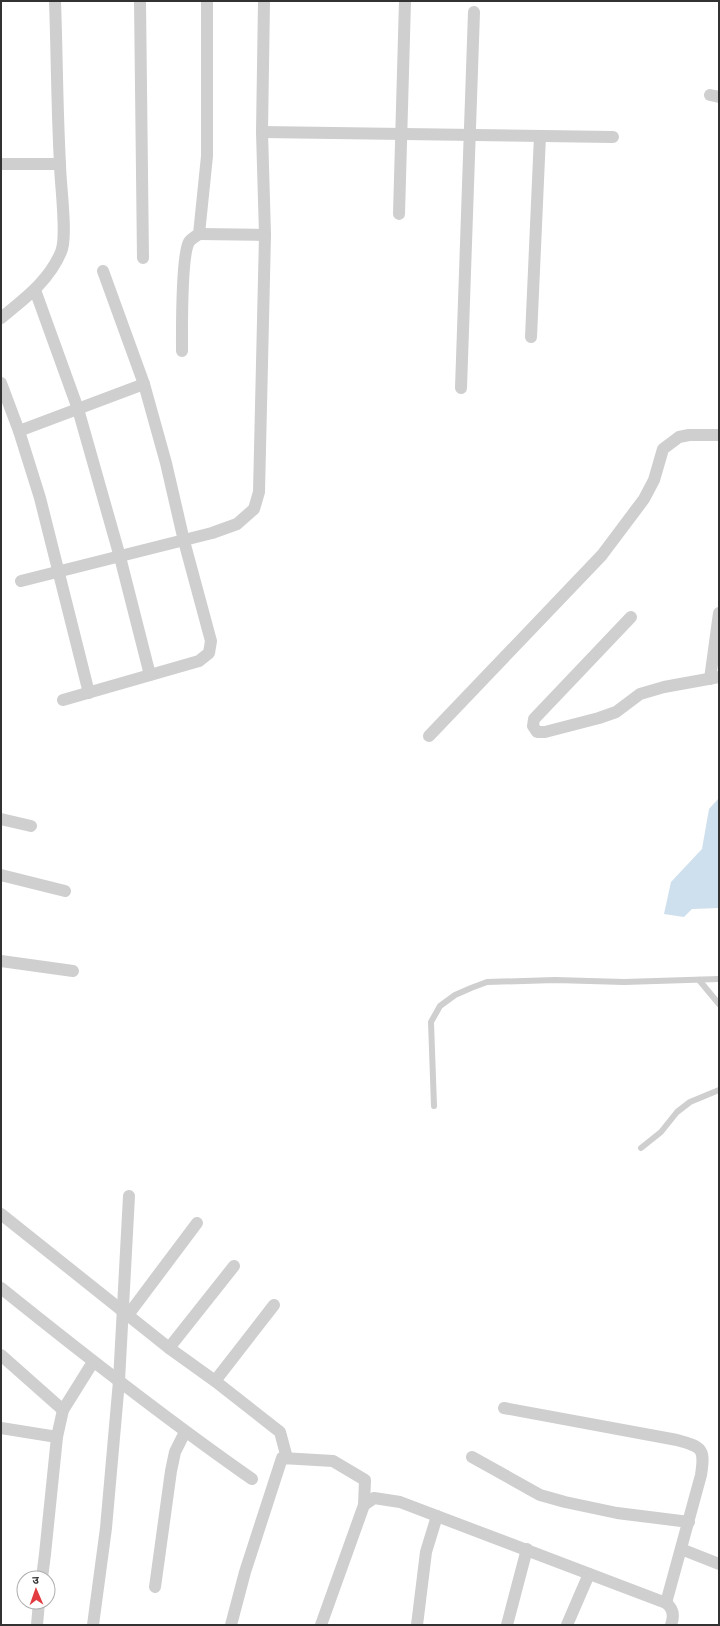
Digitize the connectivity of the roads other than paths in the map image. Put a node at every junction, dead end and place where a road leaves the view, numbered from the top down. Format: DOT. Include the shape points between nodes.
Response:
graph roads {
  1 [pos="55,1"];
  2 [pos="140,1"];
  3 [pos="207,1"];
  4 [pos="264,1"];
  5 [pos="405,1"];
  6 [pos="474,12"];
  7 [pos="262,132"];
  8 [pos="401,134"];
  9 [pos="470,135"];
  10 [pos="540,136"];
  11 [pos="613,137"];
  12 [pos="1,164"];
  13 [pos="60,164"];
  14 [pos="399,214"];
  15 [pos="198,234"];
  16 [pos="265,235"];
  17 [pos="143,258"];
  18 [pos="103,271"];
  19 [pos="36,290"];
  20 [pos="1,318"];
  21 [pos="532,337"];
  22 [pos="182,352"];
  23 [pos="1,383"];
  24 [pos="144,384"];
  25 [pos="461,388"];
  26 [pos="78,408"];
  27 [pos="19,430"];
  28 [pos="719,435"];
  29 [pos="184,541"];
  30 [pos="120,557"];
  31 [pos="58,571"];
  32 [pos="21,581"];
  33 [pos="719,613"];
  34 [pos="631,617"];
  35 [pos="150,675"];
  36 [pos="715,678"];
  37 [pos="89,693"];
  38 [pos="62,700"];
  39 [pos="429,736"];
  40 [pos="1,819"];
  41 [pos="31,826"];
  42 [pos="1,875"];
  43 [pos="66,891"];
  44 [pos="1,961"];
  45 [pos="73,971"];
  46 [pos="719,979"];
  47 [pos="699,980"];
  48 [pos="719,1004"];
  49 [pos="719,1090"];
  50 [pos="434,1106"];
  51 [pos="640,1148"];
  52 [pos="129,1196"];
  53 [pos="1,1214"];
  54 [pos="196,1223"];
  55 [pos="234,1266"];
  56 [pos="1,1288"];
  57 [pos="274,1305"];
  58 [pos="125,1313"];
  59 [pos="169,1348"];
  60 [pos="1,1355"];
  61 [pos="93,1362"];
  62 [pos="119,1381"];
  63 [pos="215,1381"];
  64 [pos="504,1408"];
  65 [pos="63,1410"];
  66 [pos="1,1428"];
  67 [pos="185,1432"];
  68 [pos="57,1437"];
  69 [pos="472,1457"];
  70 [pos="287,1458"];
  71 [pos="252,1479"];
  72 [pos="364,1505"];
  73 [pos="437,1516"];
  74 [pos="689,1522"];
  75 [pos="681,1549"];
  76 [pos="527,1550"];
  77 [pos="719,1564"];
  78 [pos="43,1570"];
  79 [pos="589,1574"];
  80 [pos="155,1587"];
  81 [pos="666,1604"];
  82 [pos="38,1610"];
  83 [pos="37,1625"];
  84 [pos="93,1625"];
  85 [pos="231,1625"];
  86 [pos="321,1625"];
  87 [pos="417,1625"];
  88 [pos="507,1625"];
  89 [pos="567,1625"];
  90 [pos="671,1625"];
  1 -- 13 [label="street"];
  2 -- 17 [label="street"];
  3 -- 15 [label="street" via="207,156"];
  4 -- 7 [label="street"];
  5 -- 8 [label="street"];
  6 -- 9 [label="street"];
  7 -- 8 [label="street"];
  7 -- 16 [label="street"];
  8 -- 9 [label="street"];
  8 -- 14 [label="street"];
  9 -- 10 [label="street"];
  9 -- 25 [label="street"];
  10 -- 11 [label="street"];
  10 -- 21 [label="street"];
  12 -- 13 [label="street"];
  13 -- 19 [label="street" via="62,250 55,265"];
  15 -- 16 [label="street"];
  15 -- 22 [label="street" via="186,251"];
  16 -- 29 [label="street" via="259,492 254,509 237,524"];
  18 -- 24 [label="street"];
  19 -- 20 [label="street"];
  19 -- 26 [label="street"];
  23 -- 27 [label="street"];
  24 -- 26 [label="street"];
  24 -- 29 [label="street"];
  26 -- 27 [label="street"];
  26 -- 30 [label="street"];
  27 -- 31 [label="street" via="40,498"];
  28 -- 39 [label="street" via="679,436 663,449 654,480 644,499 602,555"];
  29 -- 30 [label="street"];
  29 -- 35 [label="street" via="211,641 209,654 198,662"];
  30 -- 31 [label="street"];
  30 -- 35 [label="street"];
  31 -- 32 [label="street"];
  31 -- 37 [label="street"];
  33 -- 36 [label="street"];
  34 -- 36 [label="street" via="534,719 533,726 537,732 616,712 640,694"];
  35 -- 37 [label="street"];
  37 -- 38 [label="street"];
  40 -- 41 [label="street"];
  42 -- 43 [label="street"];
  44 -- 45 [label="street"];
  46 -- 47 [label="lane"];
  47 -- 48 [label="lane"];
  47 -- 50 [label="lane" via="487,982 455,995 440,1006 431,1022"];
  49 -- 51 [label="lane" via="690,1102 677,1112 661,1132"];
  52 -- 58 [label="street"];
  53 -- 58 [label="street"];
  54 -- 58 [label="street"];
  55 -- 59 [label="street"];
  56 -- 61 [label="street"];
  57 -- 63 [label="street"];
  58 -- 59 [label="street"];
  58 -- 62 [label="street"];
  59 -- 63 [label="street"];
  60 -- 65 [label="street"];
  61 -- 62 [label="street"];
  61 -- 65 [label="street"];
  62 -- 67 [label="street"];
  62 -- 84 [label="street" via="106,1528"];
  63 -- 70 [label="street" via="280,1432"];
  64 -- 74 [label="street" via="693,1444 701,1450 704,1459"];
  65 -- 68 [label="street"];
  66 -- 68 [label="street"];
  67 -- 71 [label="street"];
  67 -- 80 [label="street" via="175,1452 170,1471"];
  68 -- 78 [label="street"];
  69 -- 74 [label="street" via="540,1495 617,1514"];
  70 -- 72 [label="street" via="333,1461 365,1480"];
  70 -- 85 [label="street" via="282,1458 245,1572"];
  72 -- 73 [label="street" via="374,1498 386,1498"];
  72 -- 86 [label="street"];
  73 -- 76 [label="street"];
  73 -- 87 [label="street" via="426,1552"];
  74 -- 75 [label="street"];
  75 -- 77 [label="street"];
  75 -- 81 [label="street"];
  76 -- 79 [label="street"];
  76 -- 88 [label="street"];
  79 -- 81 [label="street"];
  79 -- 89 [label="street"];
  81 -- 90 [label="street" via="671,1606 673,1612"];
  82 -- 83 [label="street"];
}
